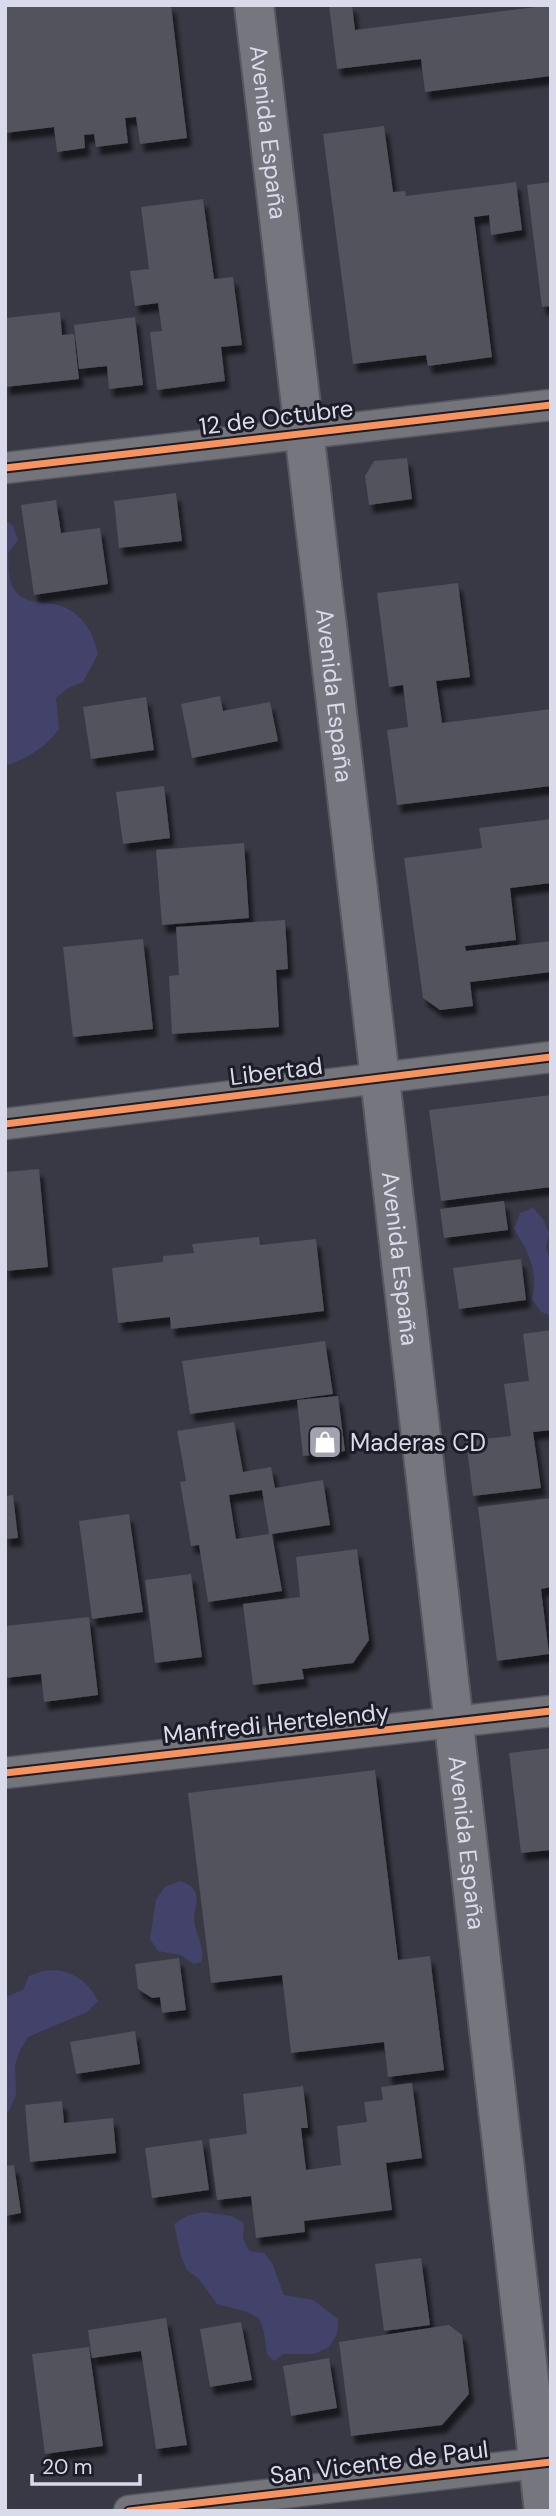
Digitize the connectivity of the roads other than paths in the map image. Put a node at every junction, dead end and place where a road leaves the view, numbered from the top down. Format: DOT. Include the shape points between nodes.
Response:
graph roads {
  1 [pos="254,5"];
  2 [pos="551,405"];
  3 [pos="304,433"];
  4 [pos="5,468"];
  5 [pos="551,1057"];
  6 [pos="380,1078"];
  7 [pos="5,1124"];
  8 [pos="551,1711"];
  9 [pos="453,1722"];
  10 [pos="5,1773"];
  11 [pos="544,2462"];
  12 [pos="129,2511"];
  13 [pos="544,2511"];
  1 -- 3 [label="main road, Avenida España"];
  2 -- 3 [label="street, 12 de Octubre"];
  3 -- 4 [label="street, 12 de Octubre"];
  3 -- 6 [label="main road, Avenida España"];
  5 -- 6 [label="street, Libertad"];
  6 -- 7 [label="street, Libertad"];
  6 -- 9 [label="main road, Avenida España"];
  8 -- 9 [label="street, Manfredi Hertelendy"];
  9 -- 10 [label="street, Manfredi Hertelendy"];
  9 -- 11 [label="main road, Avenida España"];
  11 -- 12 [label="street, San Vicente de Paul"];
  11 -- 13 [label="main road, Avenida España"];
}
